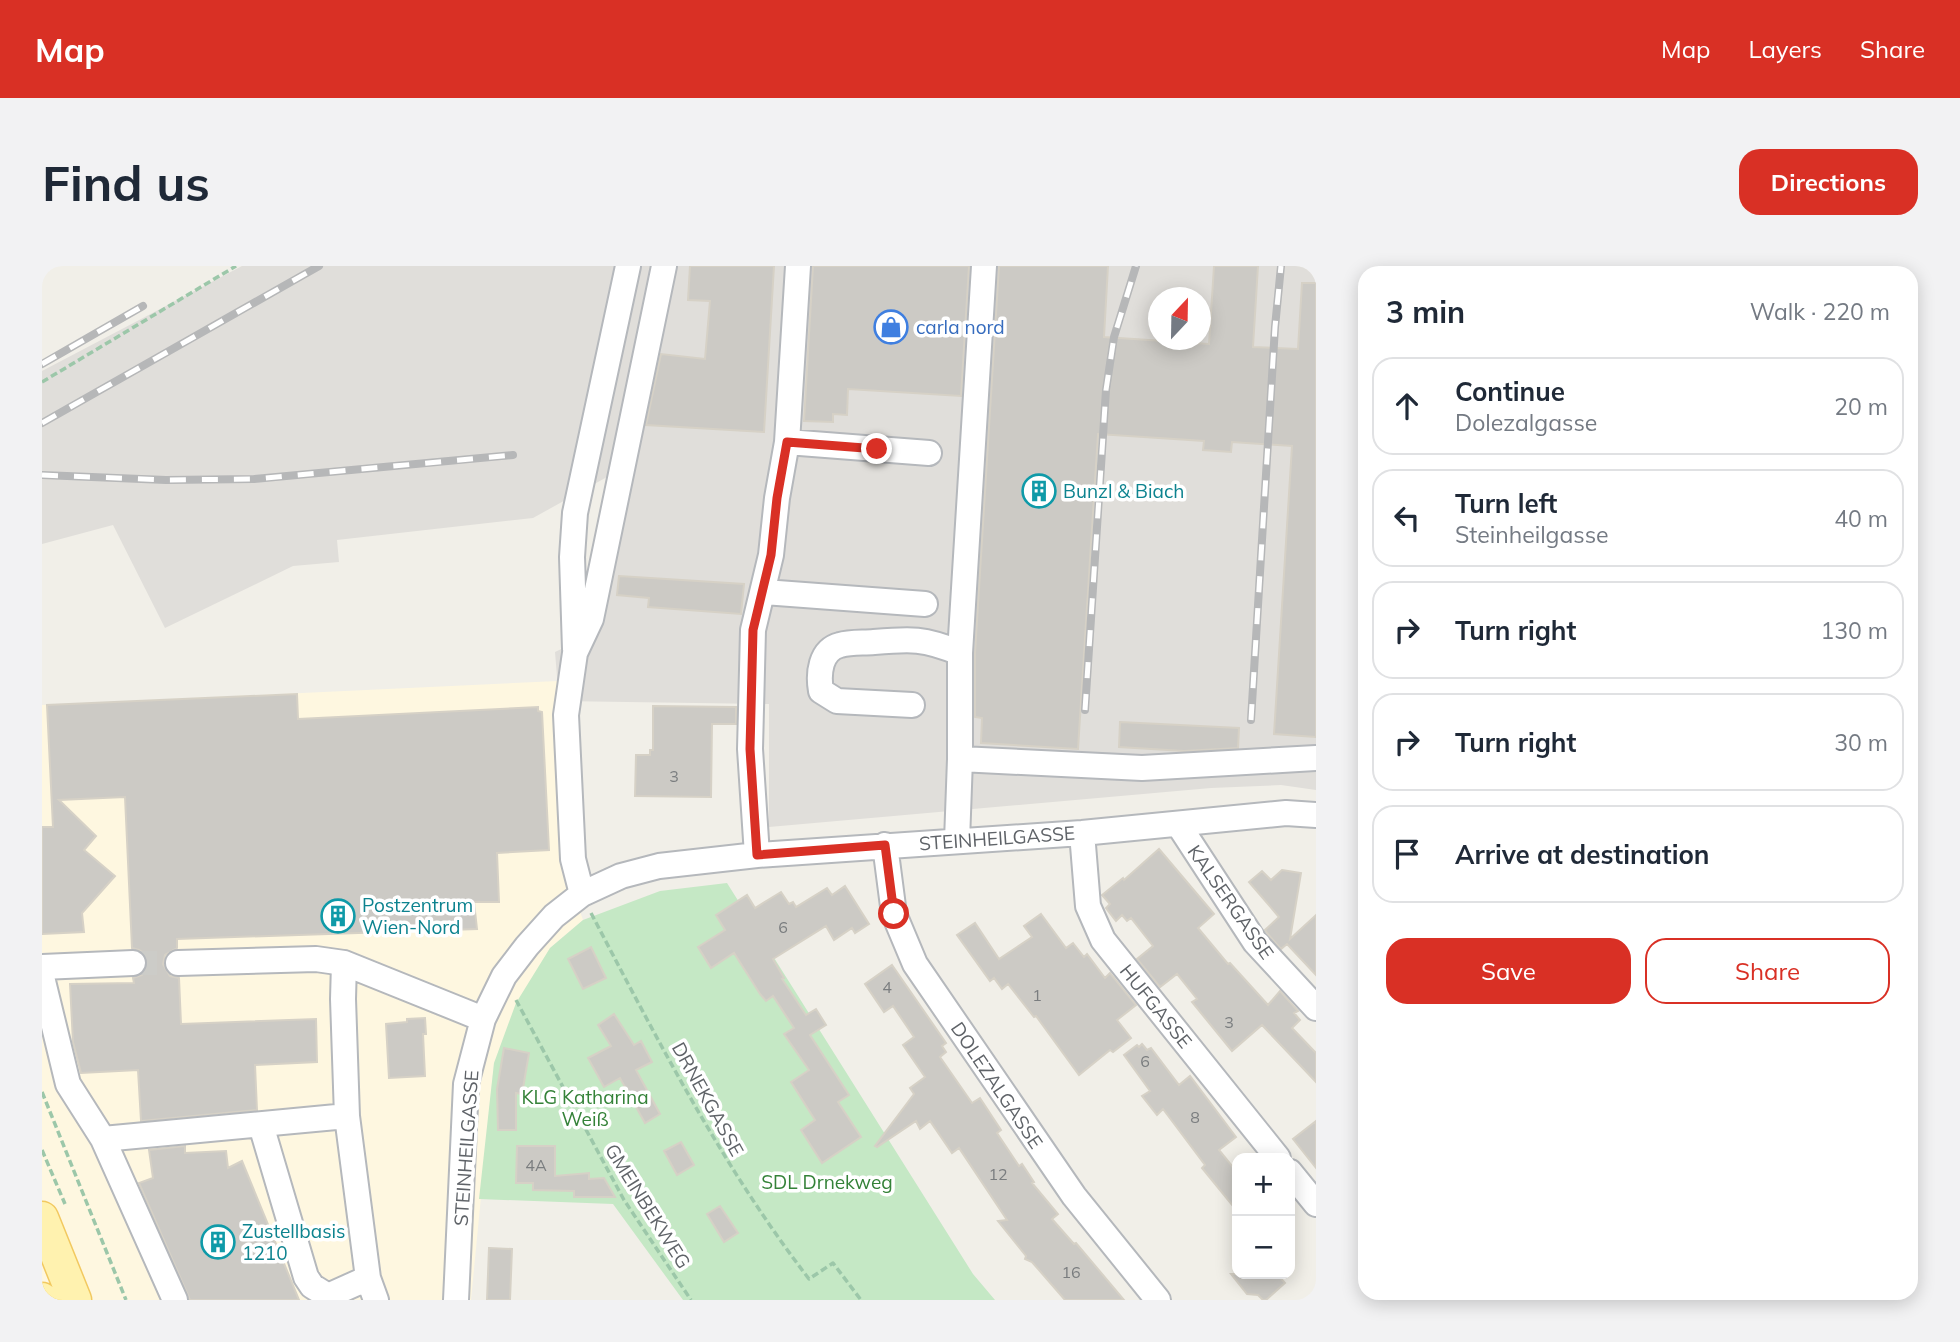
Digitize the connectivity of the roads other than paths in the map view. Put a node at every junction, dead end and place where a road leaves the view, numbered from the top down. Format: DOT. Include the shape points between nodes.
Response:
graph roads {
  1 [pos="628,266"];
  2 [pos="664,266"];
  3 [pos="798,266"];
  4 [pos="984,266"];
  5 [pos="787,442"];
  6 [pos="929,453"];
  7 [pos="764,592"];
  8 [pos="925,604"];
  9 [pos="575,653"];
  10 [pos="960,653"];
  11 [pos="912,705"];
  12 [pos="1316,758"];
  13 [pos="960,759"];
  14 [pos="1316,815"];
  15 [pos="1178,824"];
  16 [pos="1082,833"];
  17 [pos="957,841"];
  18 [pos="885,845"];
  19 [pos="757,855"];
  20 [pos="582,894"];
  21 [pos="178,962"];
  22 [pos="133,963"];
  23 [pos="345,963"];
  24 [pos="42,967"];
  25 [pos="42,977"];
  26 [pos="1316,1008"];
  27 [pos="483,1019"];
  28 [pos="346,1116"];
  29 [pos="261,1125"];
  30 [pos="103,1139"];
  31 [pos="1274,1153"];
  32 [pos="1295,1178"];
  33 [pos="1316,1204"];
  34 [pos="42,1218"];
  35 [pos="372,1289"];
  36 [pos="75,1300"];
  37 [pos="175,1300"];
  38 [pos="456,1300"];
  39 [pos="1158,1300"];
  1 -- 9 [label="street" via="575,513"];
  2 -- 9 [label="street" via="591,620"];
  3 -- 5 [label="street"];
  4 -- 10 [label="street"];
  5 -- 6 [label="street"];
  5 -- 7 [label="street"];
  7 -- 8 [label="street"];
  7 -- 19 [label="street" via="753,630 750,749"];
  9 -- 20 [label="street" via="566,715 573,859"];
  10 -- 11 [label="street" via="915,638 838,645 820,668 821,691 837,701"];
  10 -- 13 [label="street"];
  12 -- 13 [label="street" via="1142,768"];
  13 -- 17 [label="street"];
  14 -- 15 [label="street, STEINHEILGASSE" via="1286,813"];
  15 -- 16 [label="street, STEINHEILGASSE"];
  15 -- 26 [label="street, KALSERGASSE" via="1255,942"];
  16 -- 17 [label="street, STEINHEILGASSE"];
  16 -- 31 [label="street, HUFGASSE" via="1088,906 1103,940"];
  17 -- 18 [label="street, STEINHEILGASSE"];
  18 -- 19 [label="street, STEINHEILGASSE"];
  18 -- 39 [label="street, DOLEZALGASSE" via="894,914 915,964 1073,1196"];
  19 -- 20 [label="street, STEINHEILGASSE" via="659,866 621,876"];
  20 -- 27 [label="street, STEINHEILGASSE" via="527,946 504,976"];
  21 -- 23 [label="street" via="316,959"];
  22 -- 24 [label="street"];
  23 -- 27 [label="street"];
  23 -- 28 [label="street"];
  25 -- 30 [label="street" via="68,1084"];
  27 -- 38 [label="street, STEINHEILGASSE" via="466,1084"];
  28 -- 29 [label="street"];
  28 -- 35 [label="street"];
  29 -- 30 [label="street"];
  29 -- 35 [label="street" via="312,1286 328,1296"];
  30 -- 37 [label="street"];
  32 -- 33 [label="street"];
  34 -- 36 [label="main road"];
}
